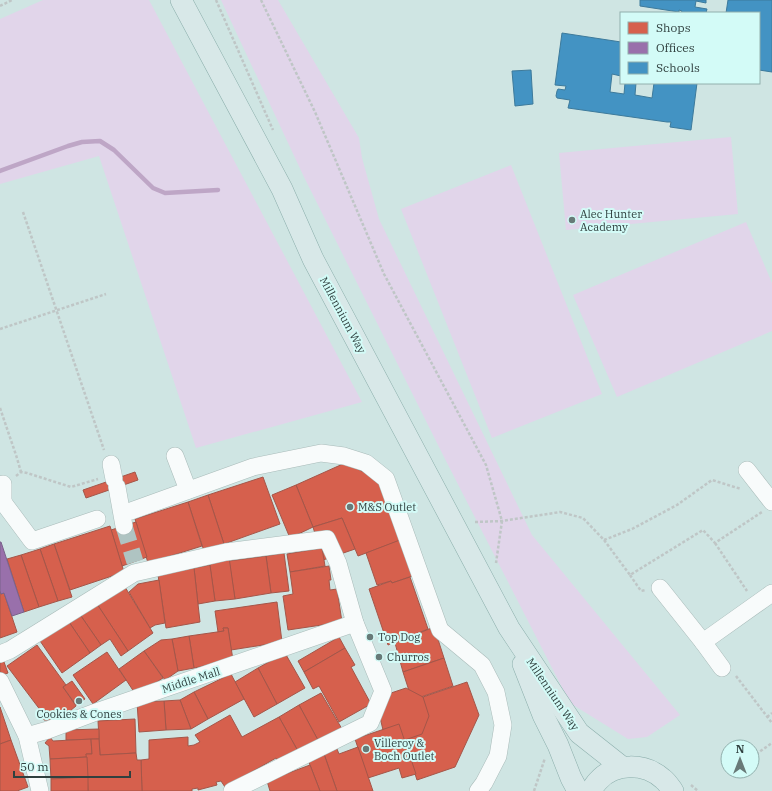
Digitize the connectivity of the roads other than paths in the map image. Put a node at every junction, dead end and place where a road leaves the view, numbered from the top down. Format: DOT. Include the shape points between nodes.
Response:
graph roads {
  1 [pos="181,0"];
  2 [pos="175,456"];
  3 [pos="747,470"];
  4 [pos="114,476"];
  5 [pos="3,484"];
  6 [pos="188,490"];
  7 [pos="1,502"];
  8 [pos="770,502"];
  9 [pos="131,510"];
  10 [pos="97,519"];
  11 [pos="124,526"];
  12 [pos="660,588"];
  13 [pos="772,593"];
  14 [pos="355,623"];
  15 [pos="509,628"];
  16 [pos="703,642"];
  17 [pos="0,654"];
  18 [pos="722,668"];
  19 [pos="0,681"];
  20 [pos="27,736"];
  21 [pos="622,767"];
  22 [pos="40,791"];
  23 [pos="232,791"];
  24 [pos="478,791"];
  25 [pos="578,791"];
  26 [pos="590,791"];
  27 [pos="673,791"];
  1 -- 15 [label="main road, Millennium Way" via="282,189 313,259"];
  2 -- 6 [label="street"];
  3 -- 8 [label="street"];
  4 -- 11 [label="street"];
  5 -- 7 [label="street"];
  6 -- 9 [label="street"];
  6 -- 24 [label="street" via="252,467 321,453 344,456 366,463 386,479 440,630 482,665 496,692 503,725 498,756"];
  7 -- 10 [label="street" via="32,541"];
  12 -- 16 [label="street"];
  13 -- 16 [label="street"];
  14 -- 17 [label="street" via="338,563 327,539 137,567 134,573"];
  14 -- 20 [label="street, Middle Mall"];
  14 -- 23 [label="street" via="383,690 370,723"];
  15 -- 21 [label="main road, Millennium Way" via="579,733"];
  15 -- 25 [label="main road, Millennium Way" via="543,715"];
  16 -- 18 [label="street"];
  19 -- 20 [label="street"];
  20 -- 22 [label="street"];
  21 -- 26 [label="main road" via="598,780"];
  21 -- 27 [label="main road" via="652,771 664,779"];
}
